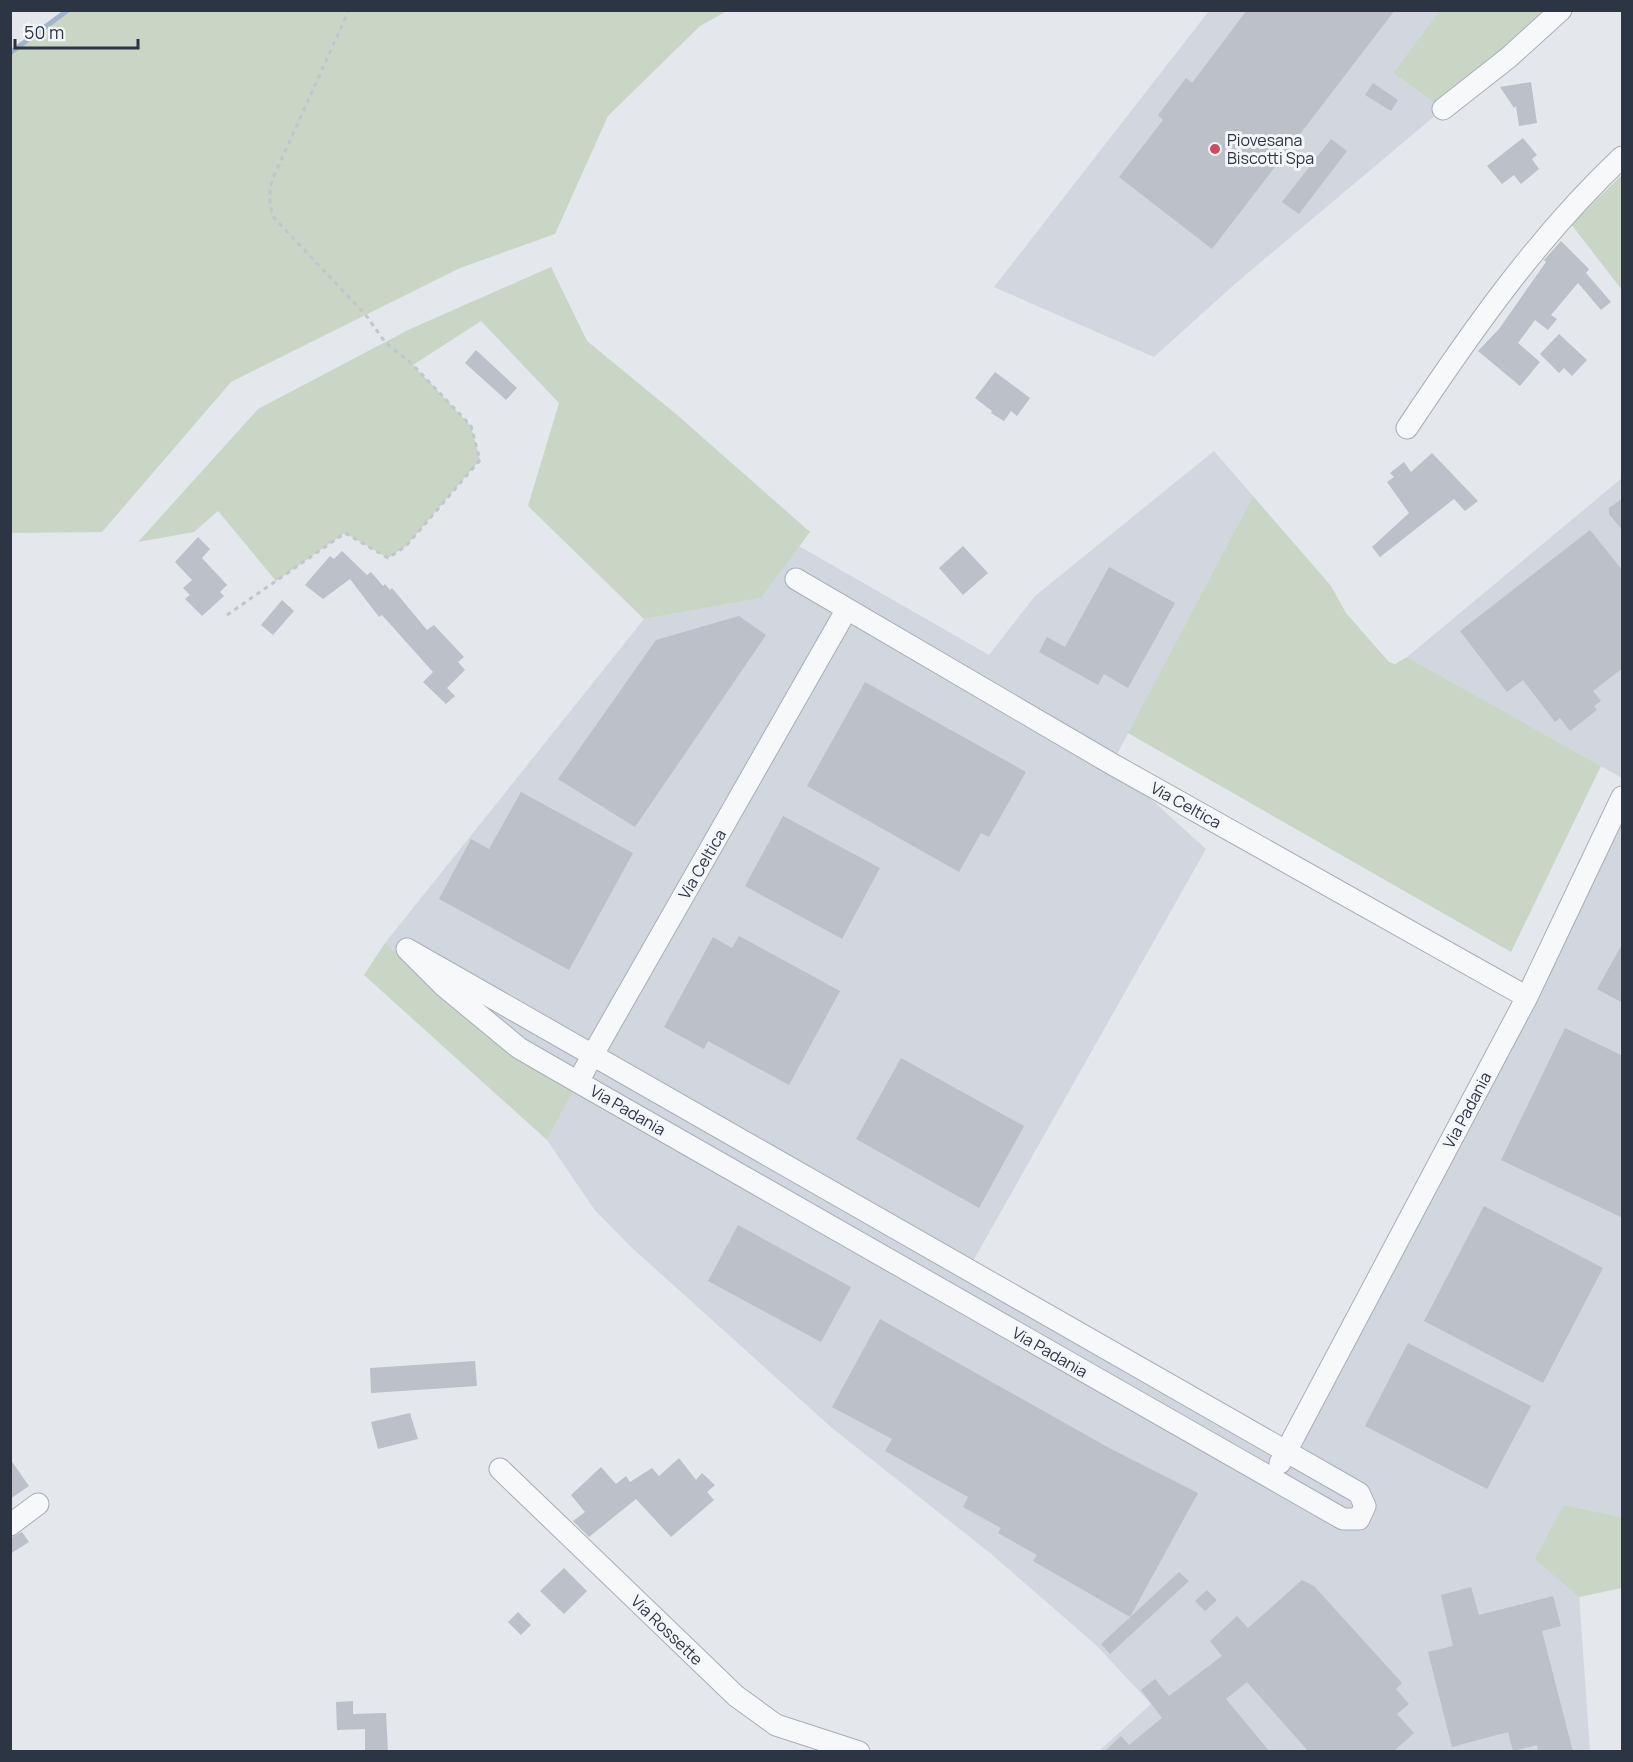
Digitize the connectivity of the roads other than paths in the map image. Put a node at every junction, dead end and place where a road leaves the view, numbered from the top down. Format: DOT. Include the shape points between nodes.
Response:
graph roads {
  1 [pos="1561,10"];
  2 [pos="1443,109"];
  3 [pos="1623,157"];
  4 [pos="1407,428"];
  5 [pos="796,579"];
  6 [pos="848,609"];
  7 [pos="1623,797"];
  8 [pos="1527,997"];
  9 [pos="592,1056"];
  10 [pos="578,1082"];
  11 [pos="904,1234"];
  12 [pos="889,1260"];
  13 [pos="1286,1451"];
  14 [pos="500,1469"];
  15 [pos="1272,1478"];
  16 [pos="38,1504"];
  17 [pos="10,1526"];
  18 [pos="859,1752"];
  1 -- 2 [label="street"];
  3 -- 4 [label="street" via="1564,216 1536,251 1465,342"];
  5 -- 6 [label="street, Via Celtica"];
  6 -- 8 [label="street, Via Celtica" via="1112,764"];
  6 -- 9 [label="street, Via Celtica"];
  7 -- 8 [label="street, Via Padania"];
  8 -- 13 [label="street, Via Padania"];
  9 -- 10 [label="street, Via Padania"];
  9 -- 10 [label="street" via="402,945 445,987 519,1048"];
  9 -- 11 [label="street, Via Padania"];
  10 -- 12 [label="street, Via Padania"];
  11 -- 12 [label="street"];
  11 -- 13 [label="street, Via Padania"];
  12 -- 15 [label="street, Via Padania"];
  13 -- 15 [label="street, Via Padania"];
  13 -- 15 [label="street, Via Padania" via="1359,1493 1365,1506 1359,1519 1343,1518"];
  14 -- 18 [label="street, Via Rossette" via="736,1696 776,1725"];
  16 -- 17 [label="street"];
}
